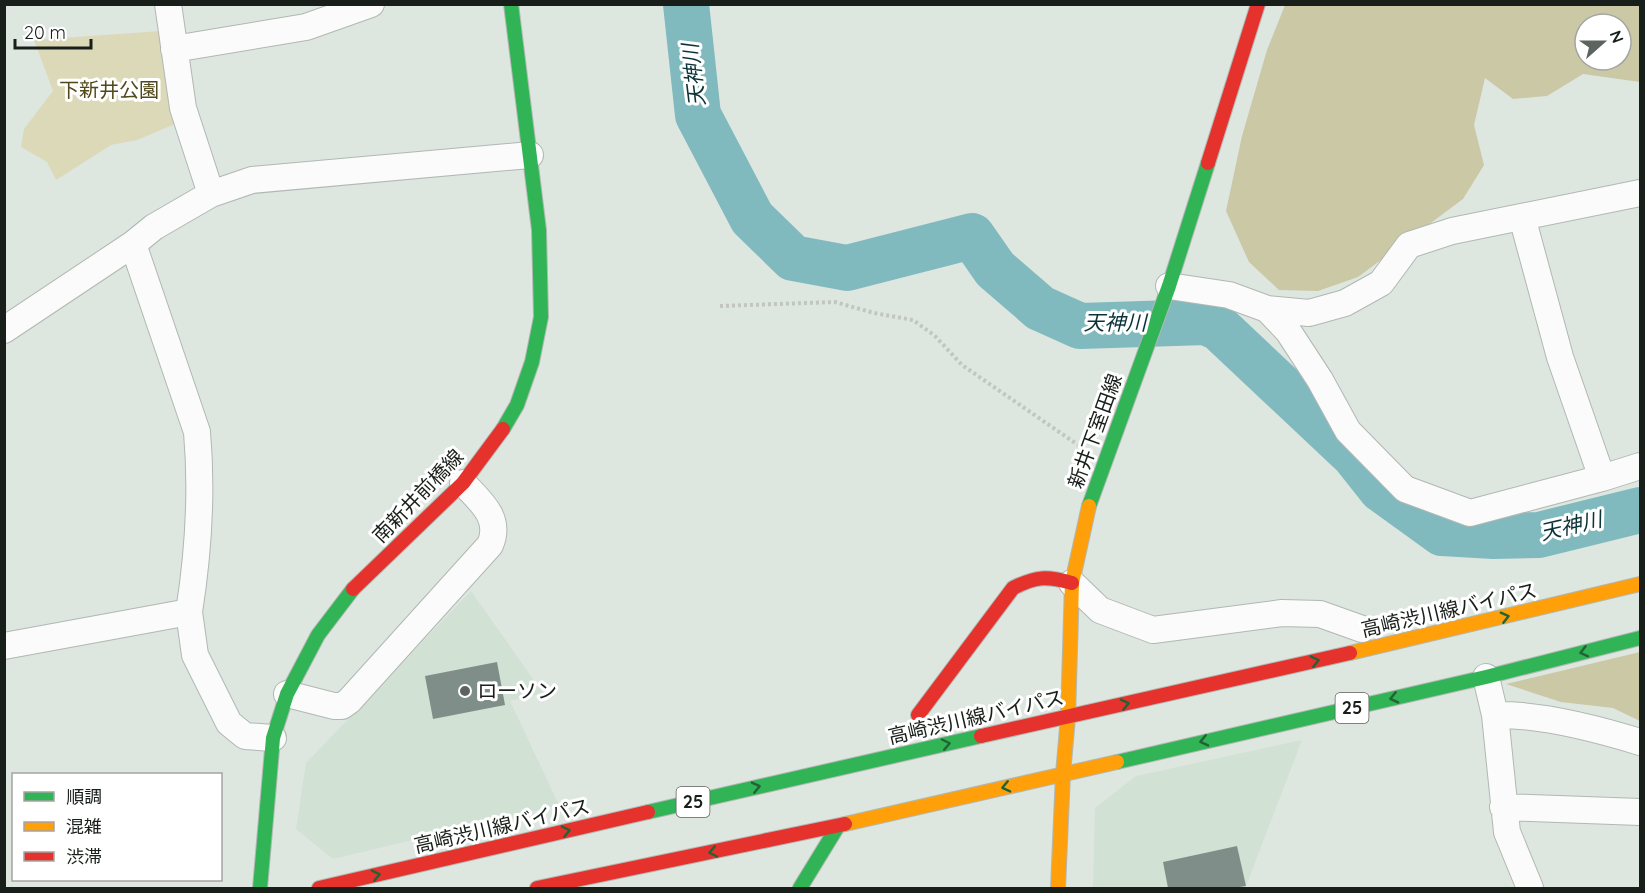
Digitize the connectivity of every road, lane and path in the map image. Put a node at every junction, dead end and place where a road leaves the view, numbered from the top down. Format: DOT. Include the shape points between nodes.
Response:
graph roads {
  1 [pos="168,4"];
  2 [pos="371,4"];
  3 [pos="511,4"];
  4 [pos="1258,4"];
  5 [pos="174,50"];
  6 [pos="530,155"];
  7 [pos="1641,193"];
  8 [pos="211,194"];
  9 [pos="1522,217"];
  10 [pos="133,244"];
  11 [pos="1169,286"];
  12 [pos="720,306"];
  13 [pos="1267,309"];
  14 [pos="4,330"];
  15 [pos="1106,460"];
  16 [pos="1641,466"];
  17 [pos="1602,478"];
  18 [pos="463,483"];
  19 [pos="1072,583"];
  20 [pos="1641,584"];
  21 [pos="189,612"];
  22 [pos="1362,629"];
  23 [pos="1641,638"];
  24 [pos="4,646"];
  25 [pos="1485,677"];
  26 [pos="287,694"];
  27 [pos="918,715"];
  28 [pos="1495,716"];
  29 [pos="1068,717"];
  30 [pos="273,738"];
  31 [pos="1641,742"];
  32 [pos="1063,774"];
  33 [pos="1503,807"];
  34 [pos="1641,812"];
  35 [pos="838,826"];
  36 [pos="260,888"];
  37 [pos="319,888"];
  38 [pos="537,888"];
  39 [pos="800,888"];
  40 [pos="1058,888"];
  41 [pos="1530,888"];
  1 -- 5 [label="street"];
  2 -- 5 [label="street" via="306,27"];
  3 -- 6 [label="main road, 南新井前橋線"];
  4 -- 11 [label="main road, 新井下室田線"];
  5 -- 8 [label="street" via="183,108"];
  6 -- 8 [label="street" via="252,180"];
  6 -- 18 [label="main road, 南新井前橋線" via="541,279 541,317 532,362 508,422"];
  7 -- 9 [label="street"];
  8 -- 10 [label="street"];
  9 -- 13 [label="street" via="1452,231 1409,245 1381,283 1345,303 1309,313"];
  9 -- 17 [label="street" via="1560,357"];
  10 -- 14 [label="street"];
  10 -- 21 [label="street" via="197,432 195,568"];
  11 -- 13 [label="street" via="1229,295"];
  11 -- 15 [label="main road, 新井下室田線"];
  12 -- 15 [label="path" via="835,302 913,320 936,336 962,365 1071,442"];
  13 -- 17 [label="street" via="1288,330 1348,431 1405,489 1470,513"];
  15 -- 19 [label="main road, 新井下室田線" via="1090,502"];
  16 -- 17 [label="street"];
  18 -- 26 [label="main road, 南新井前橋線" via="349,593 318,634"];
  18 -- 26 [label="street" via="492,518 495,527 490,545 349,701 334,706"];
  19 -- 22 [label="street" via="1100,610 1153,630 1282,613 1320,614"];
  19 -- 27 [label="main road" via="1045,576 1012,588"];
  19 -- 29 [label="main road, 新井下室田線"];
  29 -- 20 [label="main road, 高崎渋川線バイパス / 25, one-way"];
  21 -- 24 [label="street"];
  21 -- 30 [label="street" via="195,655 229,723 245,736"];
  23 -- 25 [label="main road, 25, one-way"];
  25 -- 28 [label="street"];
  25 -- 32 [label="main road, 25, one-way"];
  26 -- 30 [label="main road, 南新井前橋線"];
  28 -- 31 [label="street" via="1526,717"];
  28 -- 33 [label="street"];
  29 -- 32 [label="main road, 新井下室田線"];
  37 -- 29 [label="main road, 高崎渋川線バイパス / 25, one-way"];
  30 -- 36 [label="main road, 南新井前橋線"];
  32 -- 35 [label="main road, 25, one-way"];
  32 -- 40 [label="main road, 新井下室田線"];
  33 -- 34 [label="street"];
  33 -- 41 [label="street" via="1507,832"];
  35 -- 38 [label="main road, 25, one-way"];
  35 -- 39 [label="main road"];
}
